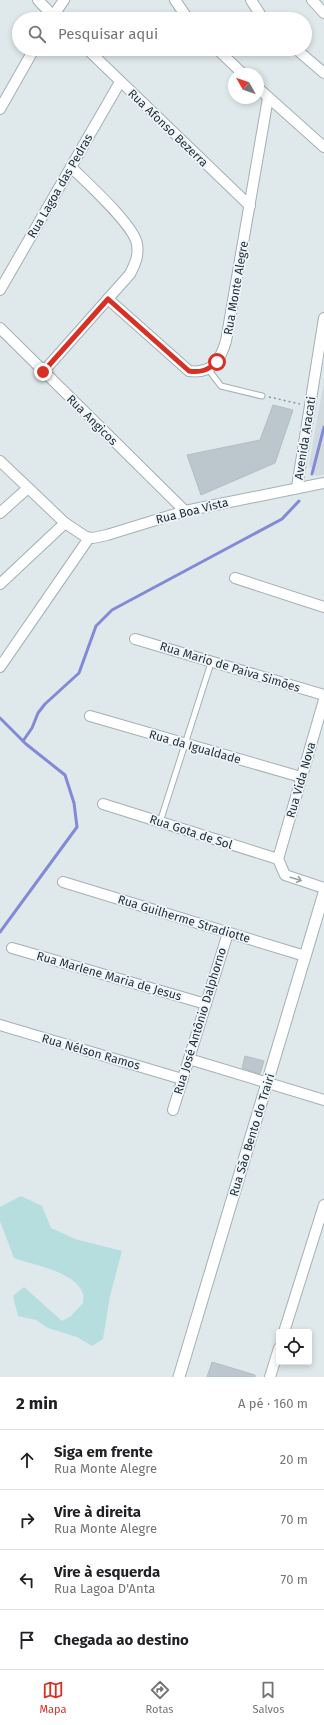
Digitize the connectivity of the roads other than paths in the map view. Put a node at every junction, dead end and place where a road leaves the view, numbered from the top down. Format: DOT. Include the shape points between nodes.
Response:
graph roads {
  1 [pos="38,0"];
  2 [pos="64,0"];
  3 [pos="175,0"];
  4 [pos="250,0"];
  5 [pos="312,0"];
  6 [pos="48,12"];
  7 [pos="57,12"];
  8 [pos="183,12"];
  9 [pos="259,12"];
  10 [pos="324,13"];
  11 [pos="30,56"];
  12 [pos="94,56"];
  13 [pos="224,56"];
  14 [pos="304,56"];
  15 [pos="237,68"];
  16 [pos="324,74"];
  17 [pos="120,82"];
  18 [pos="264,94"];
  19 [pos="268,98"];
  20 [pos="0,109"];
  21 [pos="324,147"];
  22 [pos="71,167"];
  23 [pos="250,206"];
  24 [pos="0,290"];
  25 [pos="108,299"];
  26 [pos="324,318"];
  27 [pos="0,328"];
  28 [pos="208,369"];
  29 [pos="43,372"];
  30 [pos="262,396"];
  31 [pos="0,461"];
  32 [pos="324,483"];
  33 [pos="297,487"];
  34 [pos="28,488"];
  35 [pos="185,511"];
  36 [pos="0,513"];
  37 [pos="65,523"];
  38 [pos="89,538"];
  39 [pos="235,578"];
  40 [pos="0,584"];
  41 [pos="324,606"];
  42 [pos="135,639"];
  43 [pos="211,663"];
  44 [pos="0,667"];
  45 [pos="324,695"];
  46 [pos="324,700"];
  47 [pos="90,716"];
  48 [pos="185,744"];
  49 [pos="301,777"];
  50 [pos="103,804"];
  51 [pos="160,822"];
  52 [pos="278,859"];
  53 [pos="63,882"];
  54 [pos="324,888"];
  55 [pos="324,893"];
  56 [pos="228,933"];
  57 [pos="12,948"];
  58 [pos="305,956"];
  59 [pos="206,1004"];
  60 [pos="0,1025"];
  61 [pos="189,1059"];
  62 [pos="182,1079"];
  63 [pos="268,1083"];
  64 [pos="324,1100"];
  65 [pos="173,1110"];
  66 [pos="324,1205"];
  67 [pos="285,1329"];
  68 [pos="276,1358"];
  69 [pos="179,1377"];
  70 [pos="270,1377"];
  1 -- 6 [label="street"];
  2 -- 7 [label="street"];
  3 -- 8 [label="street"];
  4 -- 9 [label="street"];
  5 -- 10 [label="street"];
  11 -- 20 [label="street"];
  12 -- 17 [label="street, Rua Afonso Bezerra"];
  13 -- 15 [label="street"];
  14 -- 16 [label="street"];
  17 -- 22 [label="street, Rua Lagoa das Pedras"];
  17 -- 23 [label="street, Rua Afonso Bezerra"];
  18 -- 19 [label="street"];
  19 -- 21 [label="street"];
  19 -- 23 [label="street, Rua Monte Alegre"];
  22 -- 24 [label="street, Rua Lagoa das Pedras"];
  22 -- 25 [label="street" via="124,221 137,242 137,261 130,274"];
  23 -- 28 [label="street, Rua Monte Alegre" via="226,341 217,362"];
  25 -- 28 [label="street" via="189,371 199,372"];
  25 -- 29 [label="street"];
  26 -- 33 [label="street, Avenida Aracati"];
  27 -- 29 [label="street, Rua Angicos"];
  28 -- 30 [label="lane" via="221,386"];
  29 -- 35 [label="street, Rua Angicos"];
  31 -- 34 [label="street"];
  32 -- 33 [label="street"];
  33 -- 35 [label="street, Rua Boa Vista"];
  34 -- 36 [label="street"];
  34 -- 37 [label="street"];
  35 -- 38 [label="street, Rua Boa Vista"];
  37 -- 38 [label="street"];
  37 -- 40 [label="street"];
  38 -- 44 [label="street"];
  39 -- 41 [label="street"];
  42 -- 43 [label="street, Rua Mario de Paiva Simões"];
  43 -- 45 [label="street, Rua Mario de Paiva Simões"];
  43 -- 48 [label="lane"];
  46 -- 49 [label="street, Rua Vida Nova"];
  47 -- 48 [label="street, Rua da Igualdade"];
  48 -- 49 [label="street, Rua da Igualdade"];
  48 -- 51 [label="lane"];
  49 -- 52 [label="street, Rua Vida Nova"];
  50 -- 51 [label="street, Rua Gota de Sol"];
  51 -- 52 [label="street, Rua Gota de Sol"];
  52 -- 54 [label="street, one-way" via="285,875"];
  53 -- 56 [label="street, Rua Guilherme Stradiotte"];
  55 -- 58 [label="street, Rua São Bento do Trairi"];
  56 -- 58 [label="street, Rua Guilherme Stradiotte"];
  56 -- 59 [label="street, Rua José Antônio Dalphorno"];
  57 -- 59 [label="street, Rua Marlene Maria de Jesus"];
  58 -- 63 [label="street, Rua São Bento do Trairi"];
  59 -- 61 [label="street, Rua José Antônio Dalphorno"];
  60 -- 62 [label="street, Rua Nélson Ramos"];
  61 -- 62 [label="street, Rua José Antônio Dalphorno"];
  61 -- 63 [label="street"];
  62 -- 65 [label="street, Rua José Antônio Dalphorno"];
  63 -- 64 [label="street"];
  63 -- 69 [label="street, Rua São Bento do Trairi"];
  66 -- 67 [label="street"];
  68 -- 70 [label="street"];
}
